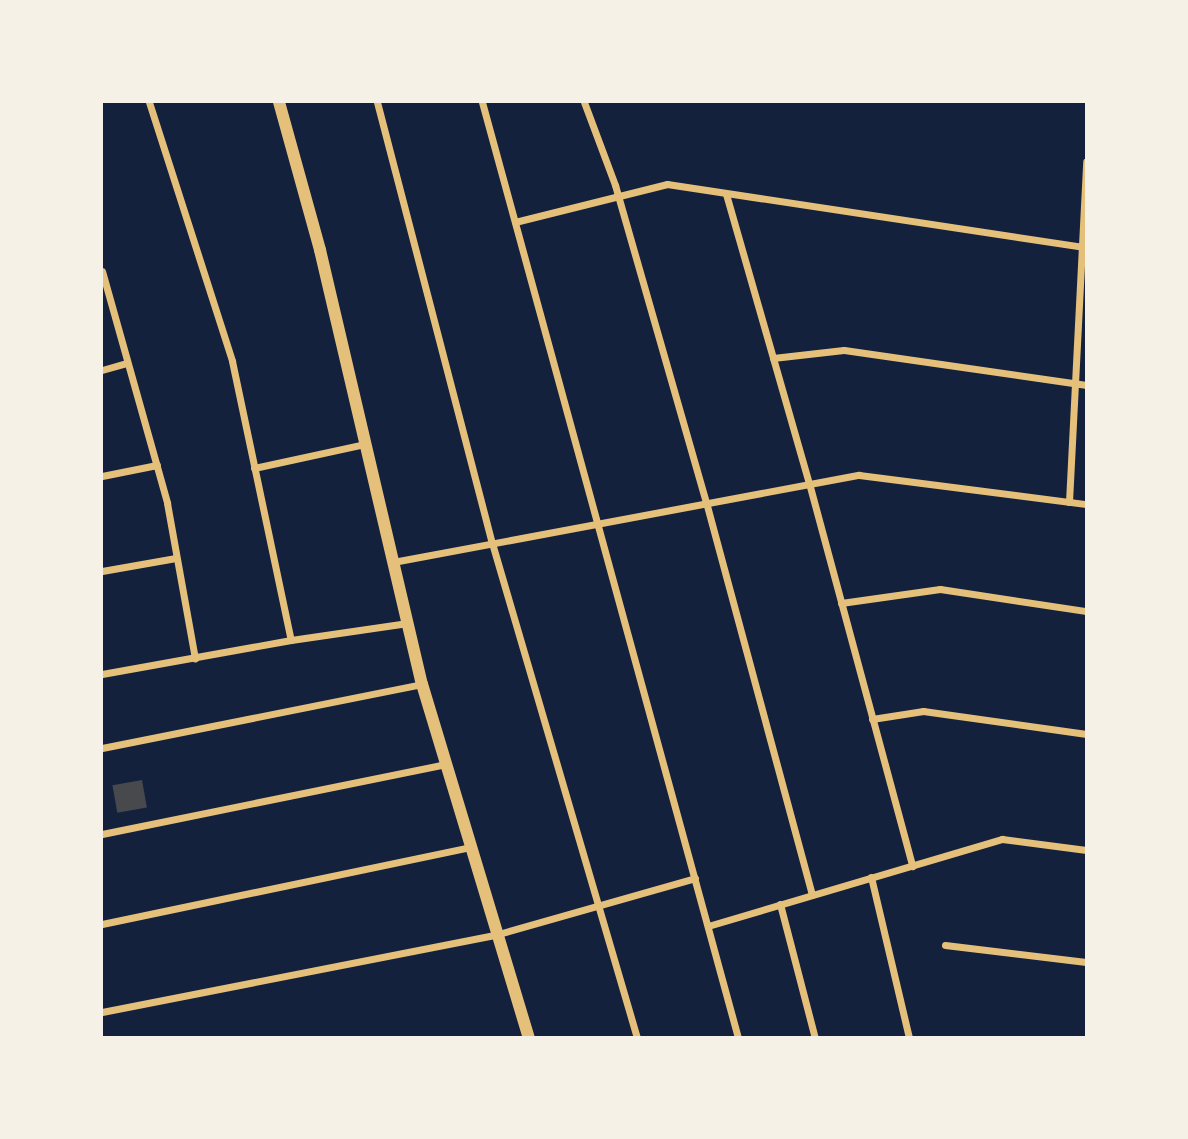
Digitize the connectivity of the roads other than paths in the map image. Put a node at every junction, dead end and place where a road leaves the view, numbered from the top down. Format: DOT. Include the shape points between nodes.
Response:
graph roads {
  1 [pos="149,102"];
  2 [pos="279,102"];
  3 [pos="377,102"];
  4 [pos="482,102"];
  5 [pos="584,102"];
  6 [pos="1087,161"];
  7 [pos="726,194"];
  8 [pos="619,198"];
  9 [pos="515,222"];
  10 [pos="1084,247"];
  11 [pos="102,271"];
  12 [pos="773,358"];
  13 [pos="127,363"];
  14 [pos="102,370"];
  15 [pos="1075,383"];
  16 [pos="1087,384"];
  17 [pos="365,444"];
  18 [pos="156,465"];
  19 [pos="254,468"];
  20 [pos="102,476"];
  21 [pos="809,482"];
  22 [pos="706,502"];
  23 [pos="1069,502"];
  24 [pos="1087,504"];
  25 [pos="598,523"];
  26 [pos="492,543"];
  27 [pos="176,558"];
  28 [pos="393,562"];
  29 [pos="102,570"];
  30 [pos="841,603"];
  31 [pos="1087,611"];
  32 [pos="408,623"];
  33 [pos="291,640"];
  34 [pos="195,659"];
  35 [pos="102,674"];
  36 [pos="422,684"];
  37 [pos="872,719"];
  38 [pos="1087,734"];
  39 [pos="102,748"];
  40 [pos="446,764"];
  41 [pos="102,834"];
  42 [pos="470,847"];
  43 [pos="1087,850"];
  44 [pos="912,866"];
  45 [pos="871,877"];
  46 [pos="695,878"];
  47 [pos="812,895"];
  48 [pos="780,904"];
  49 [pos="598,906"];
  50 [pos="102,925"];
  51 [pos="708,926"];
  52 [pos="495,935"];
  53 [pos="945,944"];
  54 [pos="1087,962"];
  55 [pos="102,1012"];
  56 [pos="529,1038"];
  57 [pos="637,1038"];
  58 [pos="738,1038"];
  59 [pos="815,1038"];
  60 [pos="909,1038"];
  1 -- 19 [label="street" via="232,361"];
  2 -- 17 [label="street" via="320,250"];
  3 -- 26 [label="street"];
  4 -- 9 [label="street"];
  5 -- 8 [label="street"];
  6 -- 10 [label="street"];
  7 -- 8 [label="street" via="667,184"];
  7 -- 10 [label="street"];
  7 -- 12 [label="street"];
  8 -- 9 [label="street"];
  8 -- 22 [label="street"];
  9 -- 25 [label="street"];
  10 -- 15 [label="street"];
  11 -- 13 [label="street"];
  12 -- 15 [label="street" via="844,350"];
  12 -- 21 [label="street"];
  13 -- 14 [label="street"];
  13 -- 18 [label="street"];
  15 -- 16 [label="street"];
  15 -- 23 [label="street"];
  17 -- 19 [label="street"];
  17 -- 28 [label="street"];
  18 -- 20 [label="street"];
  18 -- 27 [label="street"];
  19 -- 33 [label="street"];
  21 -- 22 [label="street"];
  21 -- 23 [label="street" via="859,475"];
  21 -- 30 [label="street"];
  22 -- 25 [label="street"];
  22 -- 47 [label="street"];
  23 -- 24 [label="street"];
  25 -- 26 [label="street"];
  25 -- 46 [label="street"];
  26 -- 28 [label="street"];
  26 -- 49 [label="street"];
  27 -- 29 [label="street"];
  27 -- 34 [label="street"];
  28 -- 32 [label="street"];
  30 -- 31 [label="street" via="940,589"];
  30 -- 37 [label="street"];
  32 -- 33 [label="street"];
  32 -- 36 [label="street"];
  33 -- 34 [label="street"];
  34 -- 35 [label="street"];
  36 -- 39 [label="street"];
  36 -- 40 [label="street"];
  37 -- 38 [label="street" via="923,711"];
  37 -- 44 [label="street"];
  40 -- 41 [label="street"];
  40 -- 42 [label="street"];
  42 -- 50 [label="street"];
  42 -- 52 [label="street"];
  43 -- 44 [label="street" via="1002,839"];
  44 -- 45 [label="street"];
  45 -- 47 [label="street"];
  45 -- 60 [label="street"];
  46 -- 49 [label="street"];
  46 -- 51 [label="street"];
  47 -- 48 [label="street"];
  48 -- 51 [label="street"];
  48 -- 59 [label="street"];
  49 -- 52 [label="street"];
  49 -- 57 [label="street"];
  51 -- 58 [label="street"];
  52 -- 55 [label="street"];
  52 -- 56 [label="street"];
  53 -- 54 [label="street"];
}
